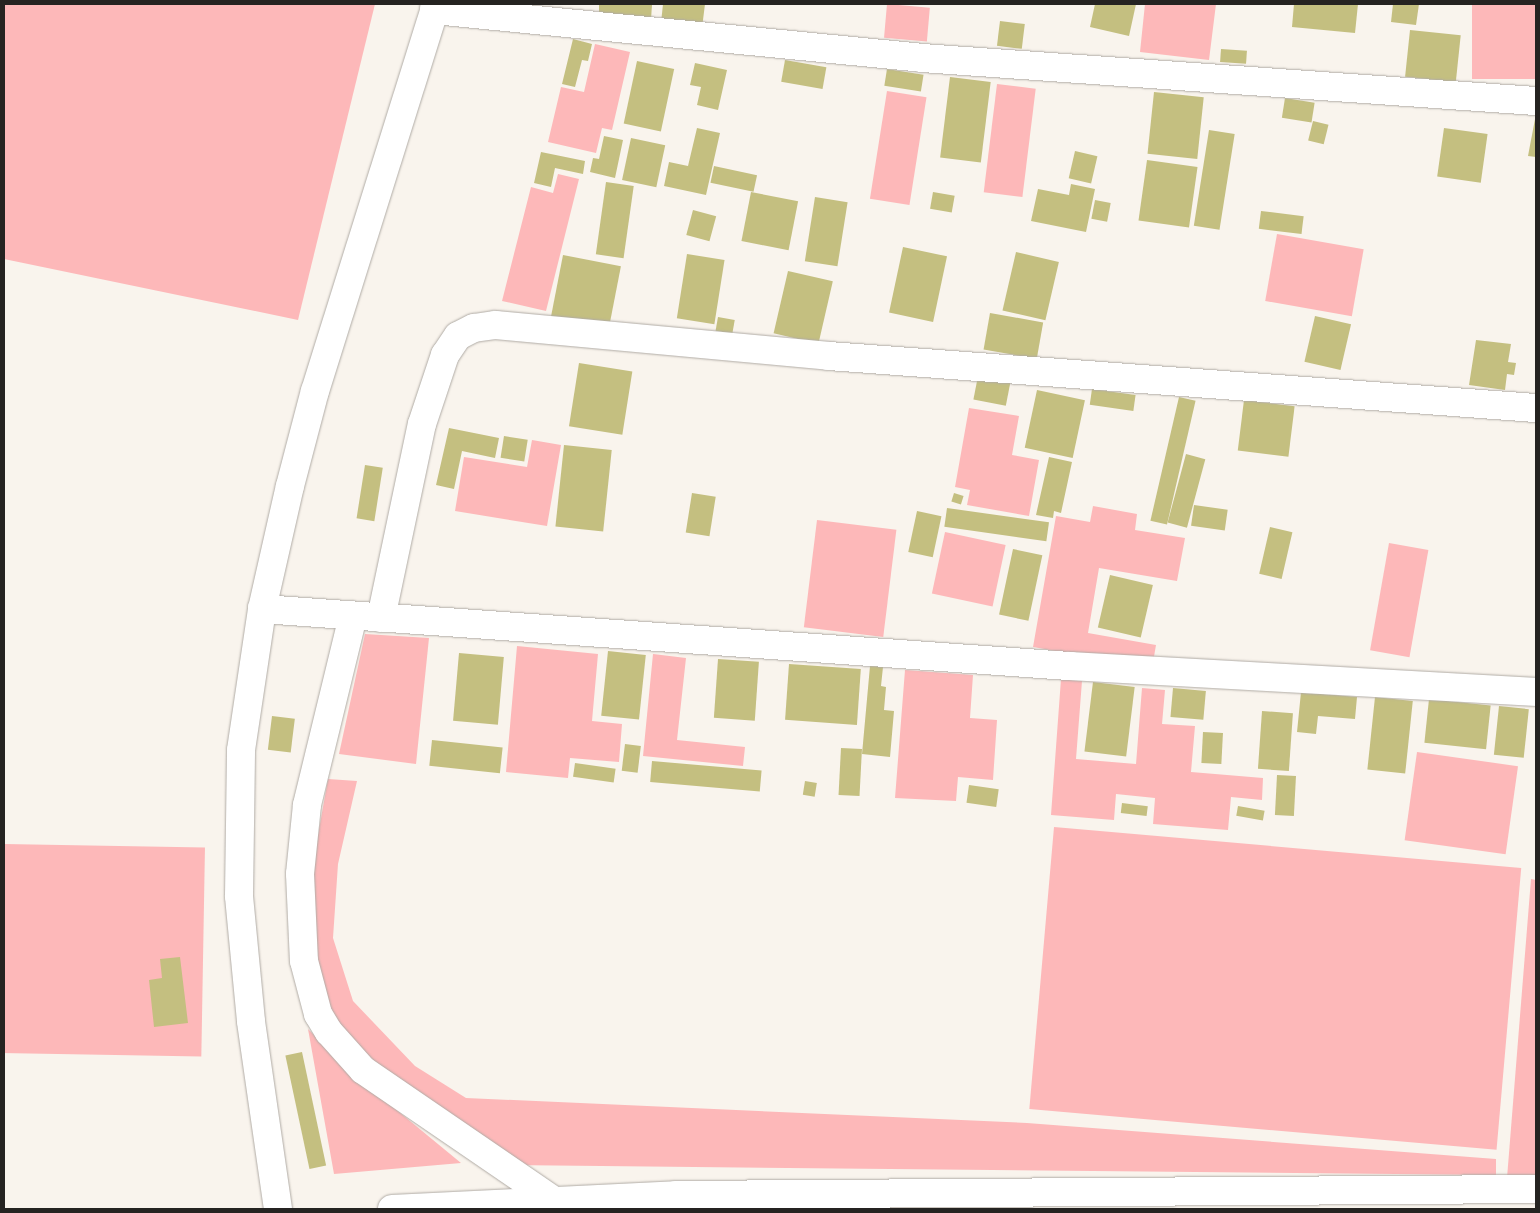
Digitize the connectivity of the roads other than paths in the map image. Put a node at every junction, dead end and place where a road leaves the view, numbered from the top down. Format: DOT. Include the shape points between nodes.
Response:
graph roads {
  1 [pos="435,7"];
  2 [pos="575,14"];
  3 [pos="1536,101"];
  4 [pos="1536,408"];
  5 [pos="262,609"];
  6 [pos="354,616"];
  7 [pos="382,618"];
  8 [pos="1536,692"];
  9 [pos="1536,1189"];
  10 [pos="677,1202"];
  11 [pos="560,1205"];
  12 [pos="278,1209"];
  13 [pos="392,1209"];
  1 -- 2 [label="street"];
  1 -- 5 [label="street" via="316,391"];
  2 -- 3 [label="street" via="922,58"];
  4 -- 7 [label="street" via="829,356 496,325 474,328 458,336 445,355 422,424"];
  5 -- 6 [label="street"];
  5 -- 12 [label="street" via="241,750 239,896 251,1021"];
  6 -- 7 [label="street"];
  6 -- 11 [label="street" via="308,805 301,864 304,961 313,999 329,1032 363,1070"];
  7 -- 8 [label="street" via="1070,666"];
  9 -- 10 [label="street"];
  10 -- 11 [label="street"];
  11 -- 13 [label="street"];
}
